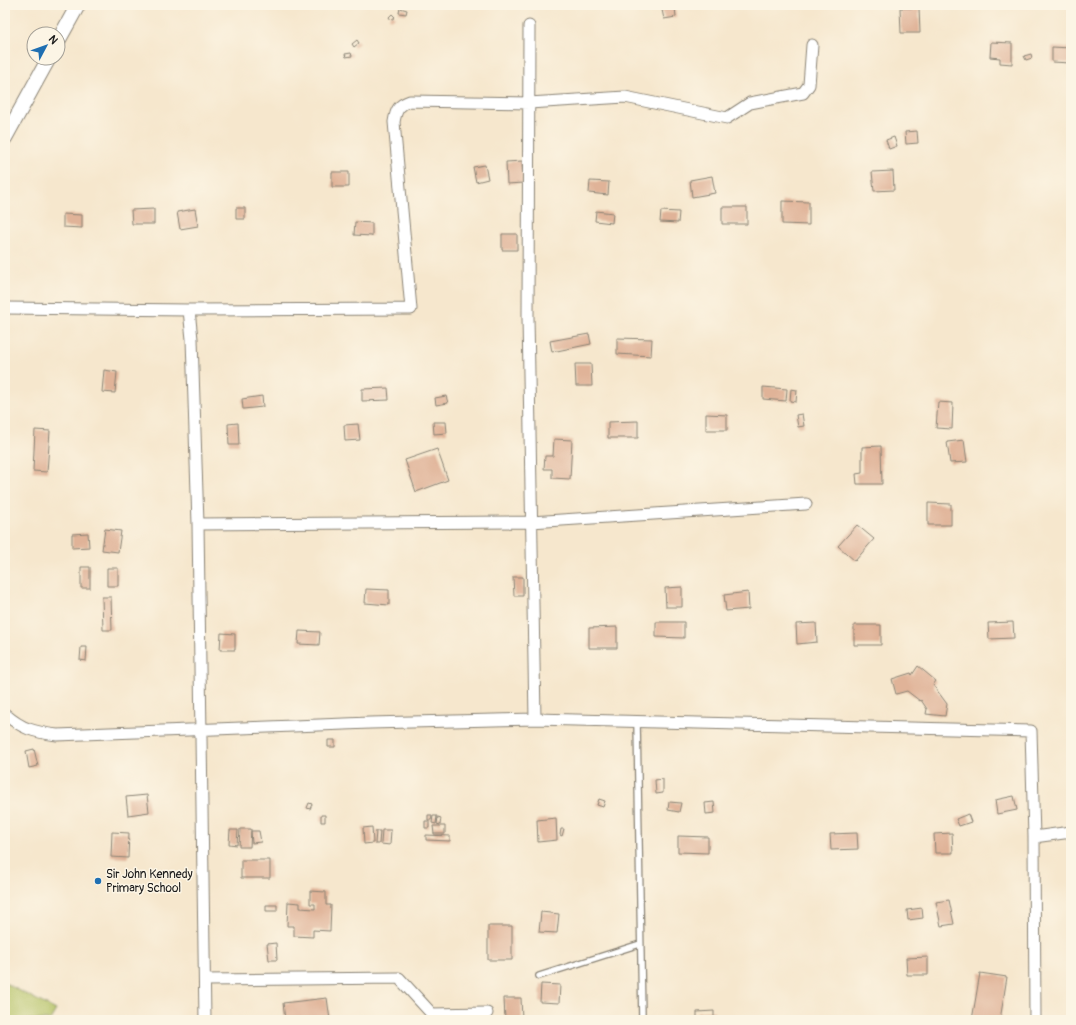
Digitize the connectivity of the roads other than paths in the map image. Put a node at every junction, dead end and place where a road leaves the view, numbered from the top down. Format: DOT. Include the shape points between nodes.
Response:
graph roads {
  1 [pos="78,5"];
  2 [pos="529,26"];
  3 [pos="66,27"];
  4 [pos="812,45"];
  5 [pos="45,66"];
  6 [pos="529,103"];
  7 [pos="5,138"];
  8 [pos="5,308"];
  9 [pos="189,310"];
  10 [pos="806,504"];
  11 [pos="531,522"];
  12 [pos="198,524"];
  13 [pos="5,714"];
  14 [pos="535,719"];
  15 [pos="637,721"];
  16 [pos="201,730"];
  17 [pos="1071,832"];
  18 [pos="1034,837"];
  19 [pos="640,944"];
  20 [pos="539,976"];
  21 [pos="205,980"];
  22 [pos="487,1013"];
  23 [pos="205,1020"];
  24 [pos="642,1020"];
  25 [pos="1035,1020"];
  1 -- 3 [label="street"];
  2 -- 6 [label="street"];
  4 -- 6 [label="street" via="809,85 803,93 750,103 727,118 625,97"];
  5 -- 7 [label="street"];
  6 -- 9 [label="street" via="410,101 396,110 394,122 411,310"];
  6 -- 11 [label="street" via="528,317"];
  8 -- 9 [label="street"];
  9 -- 12 [label="street"];
  10 -- 11 [label="street"];
  11 -- 12 [label="street"];
  11 -- 14 [label="street"];
  12 -- 16 [label="street"];
  13 -- 16 [label="street" via="16,724 34,732 57,735"];
  14 -- 15 [label="street"];
  14 -- 16 [label="street"];
  15 -- 18 [label="street" via="1031,731"];
  15 -- 19 [label="lane"];
  16 -- 21 [label="street"];
  17 -- 18 [label="street"];
  18 -- 25 [label="street"];
  19 -- 20 [label="lane"];
  19 -- 24 [label="lane"];
  21 -- 22 [label="street" via="399,978 432,1014"];
  21 -- 23 [label="street"];
}
